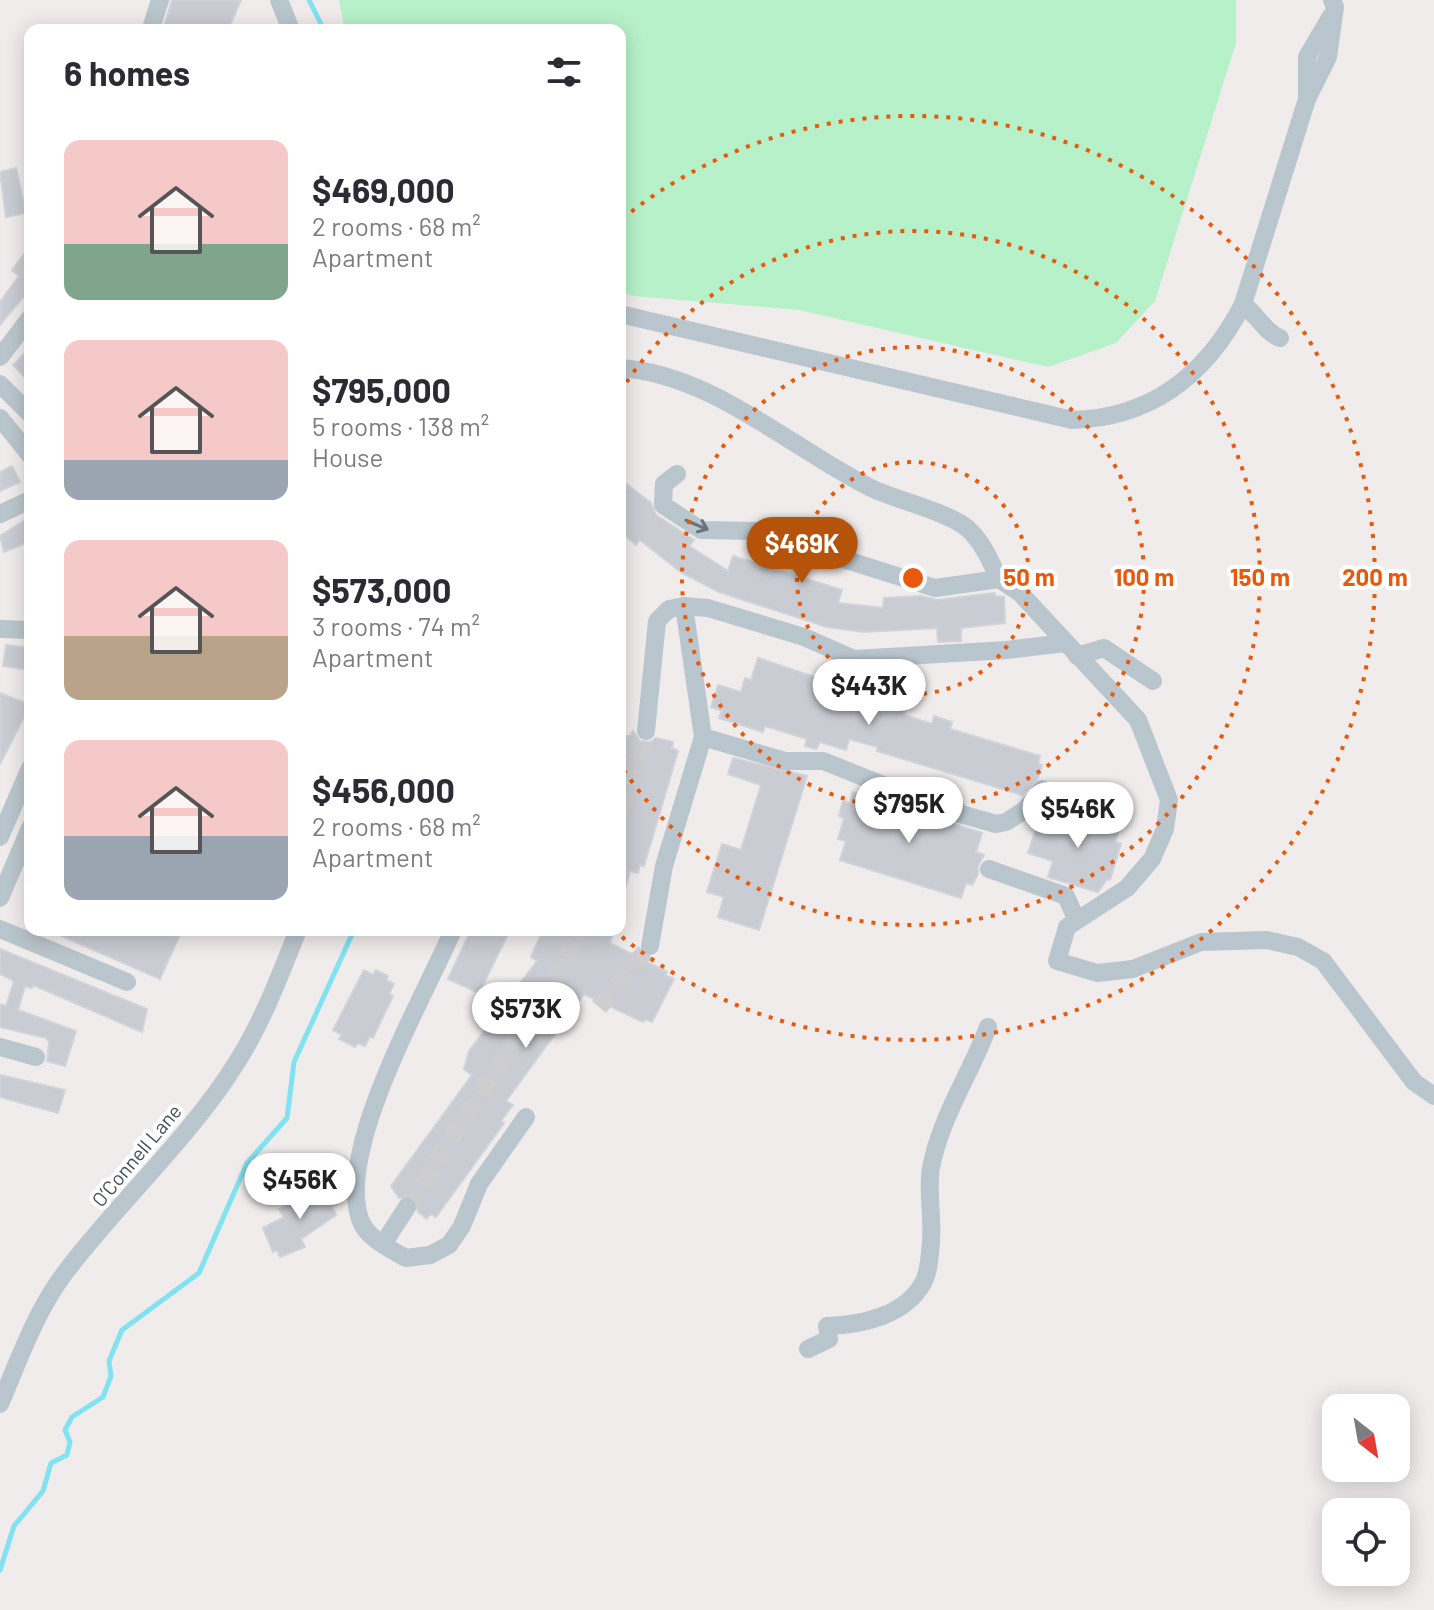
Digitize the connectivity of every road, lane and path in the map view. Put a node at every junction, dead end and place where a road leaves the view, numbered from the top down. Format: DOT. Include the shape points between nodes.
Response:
graph roads {
  1 [pos="160,0"];
  2 [pos="279,0"];
  3 [pos="1337,2"];
  4 [pos="152,24"];
  5 [pos="289,24"];
  6 [pos="1243,304"];
  7 [pos="626,315"];
  8 [pos="24,326"];
  9 [pos="1280,338"];
  10 [pos="0,357"];
  11 [pos="626,368"];
  12 [pos="0,384"];
  13 [pos="24,408"];
  14 [pos="0,418"];
  15 [pos="24,448"];
  16 [pos="677,474"];
  17 [pos="24,503"];
  18 [pos="0,514"];
  19 [pos="999,579"];
  20 [pos="684,606"];
  21 [pos="0,629"];
  22 [pos="24,630"];
  23 [pos="1071,649"];
  24 [pos="1153,681"];
  25 [pos="646,731"];
  26 [pos="703,737"];
  27 [pos="24,782"];
  28 [pos="1042,789"];
  29 [pos="0,837"];
  30 [pos="24,842"];
  31 [pos="989,869"];
  32 [pos="0,898"];
  33 [pos="1076,919"];
  34 [pos="0,929"];
  35 [pos="296,936"];
  36 [pos="450,936"];
  37 [pos="650,946"];
  38 [pos="127,982"];
  39 [pos="988,1027"];
  40 [pos="0,1047"];
  41 [pos="36,1057"];
  42 [pos="1434,1096"];
  43 [pos="526,1117"];
  44 [pos="407,1207"];
  45 [pos="383,1244"];
  46 [pos="808,1349"];
  47 [pos="0,1404"];
  1 -- 4 [label="street"];
  2 -- 5 [label="street"];
  3 -- 6 [label="street" via="1307,57 1307,99"];
  6 -- 7 [label="street" via="1208,355 1159,399 1128,413 1072,420"];
  6 -- 9 [label="street"];
  8 -- 10 [label="street"];
  11 -- 19 [label="street" via="645,370 730,404 871,488 965,526 983,546"];
  12 -- 13 [label="street"];
  14 -- 15 [label="street"];
  16 -- 19 [label="street, one-way" via="664,484 663,505 701,530 755,531 935,588"];
  17 -- 18 [label="street"];
  19 -- 23 [label="street" via="1020,593"];
  20 -- 23 [label="street" via="708,608 804,637 854,659"];
  20 -- 25 [label="street" via="669,609 657,621"];
  20 -- 26 [label="street"];
  21 -- 22 [label="street"];
  23 -- 24 [label="street" via="1104,648"];
  23 -- 33 [label="street" via="1138,720 1169,800 1165,829 1152,859 1127,888"];
  26 -- 28 [label="street" via="785,761 823,761 943,809 996,824 1026,809"];
  26 -- 37 [label="street" via="664,866"];
  27 -- 29 [label="street"];
  30 -- 32 [label="street"];
  31 -- 33 [label="street" via="1066,896"];
  33 -- 42 [label="street" via="1067,927 1057,961 1097,973 1133,969 1201,942 1267,940 1298,947 1323,961 1414,1082"];
  34 -- 38 [label="street"];
  35 -- 47 [label="street, O’Connell Lane" via="265,1012 237,1063 63,1275 36,1321"];
  36 -- 45 [label="street" via="377,1095 364,1137 359,1217"];
  39 -- 46 [label="street" via="951,1101 931,1170 931,1240 924,1282 906,1303 860,1325 827,1326 829,1339"];
  40 -- 41 [label="street"];
  43 -- 45 [label="street" via="479,1184 449,1245 430,1255 406,1258"];
  44 -- 45 [label="street"];
}
